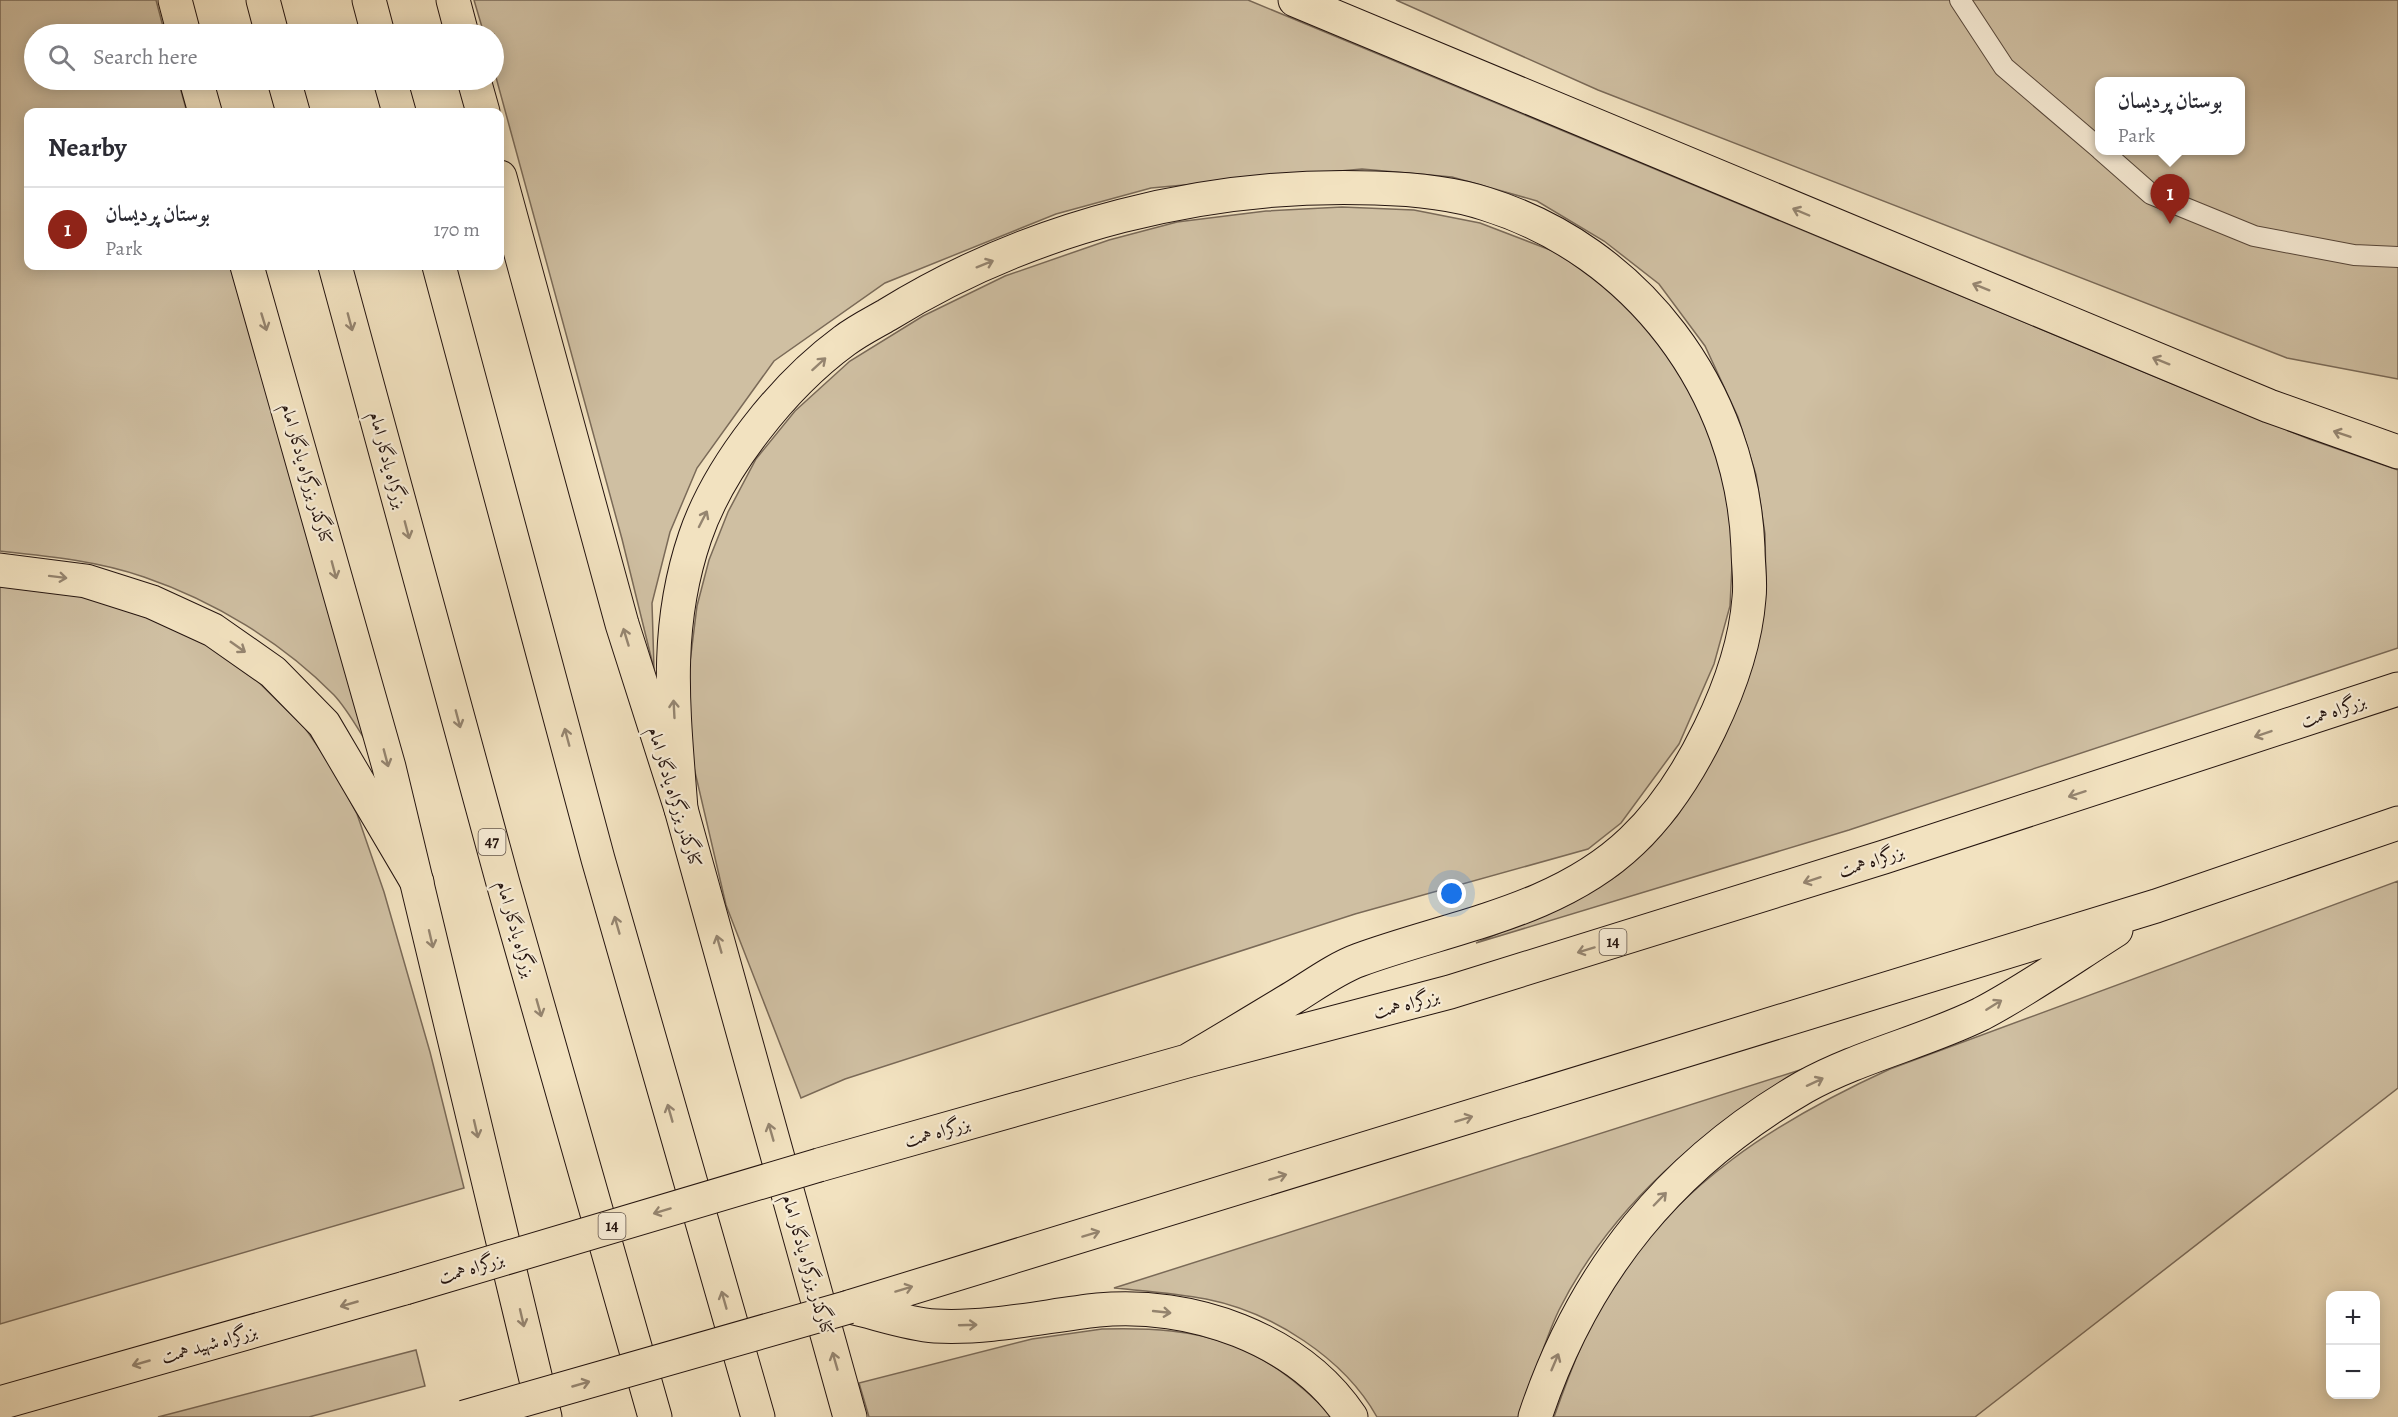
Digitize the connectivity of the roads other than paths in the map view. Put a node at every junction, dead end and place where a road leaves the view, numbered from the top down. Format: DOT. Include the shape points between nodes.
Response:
graph roads {
  1 [pos="176,0"];
  2 [pos="263,0"];
  3 [pos="369,0"];
  4 [pos="453,0"];
  5 [pos="1295,0"];
  6 [pos="1960,0"];
  7 [pos="182,24"];
  8 [pos="269,24"];
  9 [pos="375,24"];
  10 [pos="459,24"];
  11 [pos="199,90"];
  12 [pos="287,90"];
  13 [pos="393,90"];
  14 [pos="477,90"];
  15 [pos="204,108"];
  16 [pos="292,108"];
  17 [pos="398,108"];
  18 [pos="482,108"];
  19 [pos="2095,146"];
  20 [pos="2106,155"];
  21 [pos="504,192"];
  22 [pos="2398,257"];
  23 [pos="248,270"];
  24 [pos="336,270"];
  25 [pos="440,270"];
  26 [pos="2398,452"];
  27 [pos="0,570"];
  28 [pos="2398,689"];
  29 [pos="681,809"];
  30 [pos="2398,823"];
  31 [pos="417,882"];
  32 [pos="2156,906"];
  33 [pos="1187,1061"];
  34 [pos="405,1288"];
  35 [pos="849,1307"];
  36 [pos="4,1401"];
  37 [pos="464,1417"];
  38 [pos="545,1417"];
  39 [pos="655,1417"];
  40 [pos="758,1417"];
  41 [pos="850,1417"];
  42 [pos="1351,1417"];
  43 [pos="1535,1417"];
  1 -- 7 [label="main road"];
  2 -- 8 [label="main road"];
  3 -- 9 [label="main road"];
  4 -- 10 [label="main road"];
  26 -- 5 [label="main road, one-way" via="2269,406"];
  6 -- 19 [label="lane" via="2004,67"];
  11 -- 15 [label="main road"];
  12 -- 16 [label="main road"];
  13 -- 17 [label="main road"];
  14 -- 18 [label="main road"];
  20 -- 22 [label="lane" via="2151,194 2254,236 2354,255"];
  29 -- 21 [label="main road, کنارگذر بزرگراه یادگار امام, one-way" via="619,613"];
  23 -- 31 [label="main road, کنارگذر بزرگراه یادگار امام, one-way" via="389,766"];
  24 -- 39 [label="main road, بزرگراه یادگار امام / 47, one-way" via="503,883"];
  40 -- 25 [label="main road, one-way" via="598,859"];
  27 -- 31 [label="main road, one-way" via="86,581 152,602 213,630 273,672 324,724"];
  28 -- 33 [label="main road, بزرگراه همت / 14, one-way" via="1896,853 1450,992"];
  29 -- 33 [label="main road, one-way" via="671,663 679,599 696,533 745,444 780,400 843,342 938,283 1029,246 1122,215 1221,195 1322,186 1412,189 1481,202 1542,224 1596,257 1633,290 1679,341 1709,397 1733,460 1747,521 1749,599 1737,656 1714,721 1678,787 1630,843 1576,882 1505,915 1353,962"];
  41 -- 29 [label="main road, کنارگذر بزرگراه یادگار امام, one-way"];
  30 -- 32 [label="main road"];
  31 -- 38 [label="main road, کنارگذر بزرگراه یادگار امام, one-way"];
  35 -- 32 [label="main road, one-way"];
  43 -- 32 [label="main road, one-way" via="1566,1335 1591,1290 1644,1215 1718,1147 1805,1087 1980,1014"];
  33 -- 34 [label="main road, بزرگراه همت / 14, one-way, bridge"];
  34 -- 36 [label="main road, بزرگراه شهید همت / 14, one-way"];
  37 -- 35 [label="main road, one-way, bridge"];
  35 -- 42 [label="main road, one-way" via="934,1326 1017,1323 1100,1310 1132,1309 1192,1317 1230,1327 1291,1357 1320,1381"];
}
